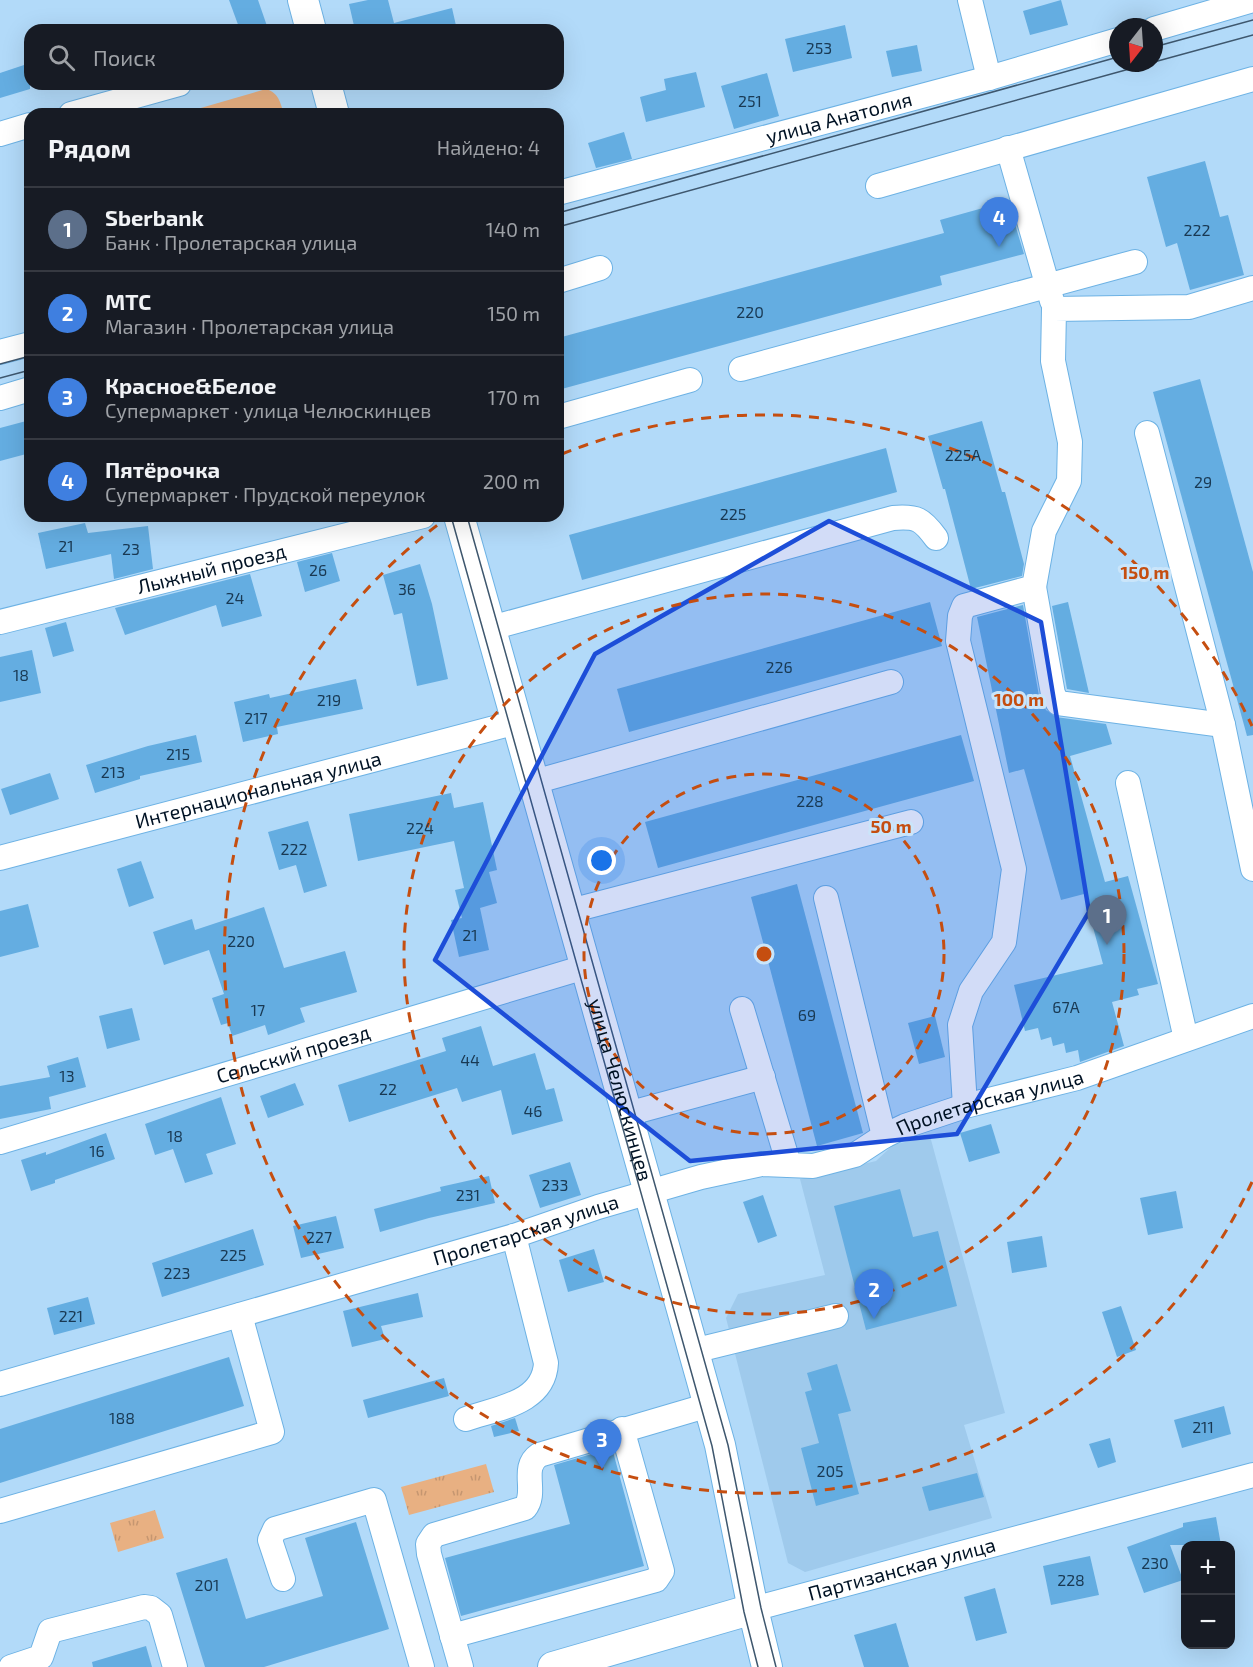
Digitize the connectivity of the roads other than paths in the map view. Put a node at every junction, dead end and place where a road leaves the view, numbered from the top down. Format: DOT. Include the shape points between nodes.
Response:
graph roads {
  1 [pos="303,0"];
  2 [pos="970,0"];
  3 [pos="1252,0"];
  4 [pos="309,24"];
  5 [pos="1163,26"];
  6 [pos="1109,43"];
  7 [pos="989,78"];
  8 [pos="1253,79"];
  9 [pos="157,90"];
  10 [pos="328,90"];
  11 [pos="93,108"];
  12 [pos="332,108"];
  13 [pos="24,127"];
  14 [pos="0,134"];
  15 [pos="1008,148"];
  16 [pos="878,186"];
  17 [pos="564,191"];
  18 [pos="1135,262"];
  19 [pos="600,268"];
  20 [pos="564,279"];
  21 [pos="1253,288"];
  22 [pos="1051,298"];
  23 [pos="24,346"];
  24 [pos="0,352"];
  25 [pos="741,369"];
  26 [pos="690,380"];
  27 [pos="24,392"];
  28 [pos="0,398"];
  29 [pos="564,415"];
  30 [pos="1147,433"];
  31 [pos="399,522"];
  32 [pos="461,522"];
  33 [pos="936,538"];
  34 [pos="1034,587"];
  35 [pos="0,622"];
  36 [pos="491,628"];
  37 [pos="891,682"];
  38 [pos="517,722"];
  39 [pos="1223,725"];
  40 [pos="534,782"];
  41 [pos="1128,783"];
  42 [pos="911,822"];
  43 [pos="0,858"];
  44 [pos="1253,869"];
  45 [pos="826,898"];
  46 [pos="570,911"];
  47 [pos="585,967"];
  48 [pos="742,1009"];
  49 [pos="1253,1016"];
  50 [pos="1186,1039"];
  51 [pos="762,1077"];
  52 [pos="965,1106"];
  53 [pos="627,1114"];
  54 [pos="884,1136"];
  55 [pos="0,1142"];
  56 [pos="789,1165"];
  57 [pos="649,1191"];
  58 [pos="514,1236"];
  59 [pos="240,1315"];
  60 [pos="836,1316"];
  61 [pos="693,1351"];
  62 [pos="0,1384"];
  63 [pos="709,1405"];
  64 [pos="466,1419"];
  65 [pos="622,1429"];
  66 [pos="1253,1475"];
  67 [pos="0,1511"];
  68 [pos="283,1580"];
  69 [pos="753,1609"];
  70 [pos="463,1627"];
  71 [pos="608,1659"];
  72 [pos="11,1667"];
  73 [pos="175,1667"];
  74 [pos="422,1667"];
  75 [pos="461,1667"];
  76 [pos="553,1667"];
  77 [pos="767,1667"];
  1 -- 4 [label="main road"];
  2 -- 7 [label="street"];
  3 -- 5 [label="street"];
  6 -- 7 [label="street, улица Анатолия"];
  7 -- 17 [label="street, улица Анатолия"];
  8 -- 15 [label="street"];
  9 -- 11 [label="street"];
  10 -- 12 [label="main road"];
  13 -- 14 [label="street"];
  15 -- 16 [label="street"];
  15 -- 22 [label="street"];
  18 -- 22 [label="street"];
  19 -- 20 [label="street"];
  21 -- 22 [label="street" via="1189,307"];
  22 -- 25 [label="street"];
  22 -- 34 [label="street" via="1053,361 1070,442 1070,481 1044,531"];
  23 -- 24 [label="street"];
  26 -- 29 [label="street"];
  27 -- 28 [label="street"];
  30 -- 39 [label="street"];
  31 -- 35 [label="street, Лыжный проезд"];
  32 -- 36 [label="main road, улица Челюскинцев"];
  33 -- 36 [label="street" via="924,523 911,517 893,518"];
  34 -- 39 [label="street" via="1053,694 1058,703"];
  34 -- 52 [label="street" via="964,606 960,616 958,641 1014,869 1004,942 971,991 960,1025"];
  36 -- 38 [label="main road, улица Челюскинцев"];
  37 -- 40 [label="street"];
  38 -- 40 [label="main road, улица Челюскинцев"];
  38 -- 43 [label="street, Интернациональная улица"];
  39 -- 44 [label="street"];
  40 -- 46 [label="main road, улица Челюскинцев"];
  41 -- 50 [label="street"];
  42 -- 46 [label="street"];
  45 -- 54 [label="street"];
  46 -- 47 [label="main road, улица Челюскинцев"];
  47 -- 53 [label="main road, улица Челюскинцев"];
  47 -- 55 [label="street, Сельский проезд"];
  48 -- 51 [label="street"];
  49 -- 50 [label="street, Пролетарская улица"];
  50 -- 52 [label="street, Пролетарская улица" via="1077,1078"];
  51 -- 53 [label="street"];
  51 -- 56 [label="street"];
  52 -- 54 [label="street, Пролетарская улица" via="904,1125"];
  53 -- 57 [label="main road, улица Челюскинцев"];
  54 -- 56 [label="street, Пролетарская улица" via="855,1155 813,1166"];
  56 -- 57 [label="street, Пролетарская улица" via="762,1164"];
  57 -- 58 [label="street, Пролетарская улица"];
  57 -- 61 [label="main road, улица Челюскинцев"];
  58 -- 59 [label="street, Пролетарская улица"];
  58 -- 64 [label="street" via="546,1363 543,1381 529,1396"];
  59 -- 62 [label="street, Пролетарская улица"];
  59 -- 67 [label="street" via="272,1432"];
  60 -- 61 [label="street"];
  61 -- 63 [label="main road, улица Челюскинцев"];
  63 -- 65 [label="street"];
  63 -- 69 [label="main road, улица Челюскинцев"];
  65 -- 70 [label="street" via="535,1458 529,1468 531,1498 521,1511 430,1539 429,1554"];
  65 -- 70 [label="street" via="662,1570 660,1576"];
  66 -- 69 [label="street, Партизанская улица"];
  68 -- 74 [label="street" via="270,1540 275,1529 374,1500"];
  69 -- 71 [label="main road, Партизанская улица"];
  69 -- 77 [label="main road, улица Челюскинцев"];
  70 -- 75 [label="street"];
  71 -- 76 [label="main road, Партизанская улица"];
  72 -- 73 [label="street" via="41,1657 50,1631 144,1606 160,1615"];
}
